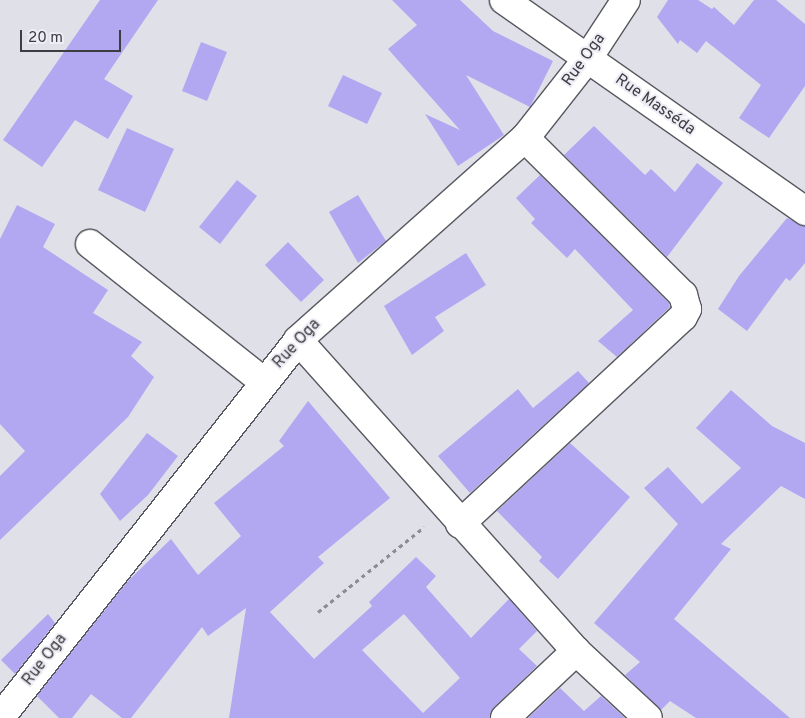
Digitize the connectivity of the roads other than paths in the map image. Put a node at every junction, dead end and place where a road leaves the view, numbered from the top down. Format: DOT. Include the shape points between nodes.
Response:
graph roads {
  1 [pos="504,0"];
  2 [pos="626,0"];
  3 [pos="588,58"];
  4 [pos="525,138"];
  5 [pos="805,211"];
  6 [pos="90,244"];
  7 [pos="298,340"];
  8 [pos="263,381"];
  9 [pos="460,524"];
  10 [pos="576,651"];
  11 [pos="0,718"];
  12 [pos="505,718"];
  13 [pos="648,718"];
  1 -- 3 [label="street, Rue Masséda"];
  2 -- 3 [label="street, Rue Oga"];
  3 -- 4 [label="street, Rue Oga"];
  3 -- 5 [label="street, Rue Masséda"];
  4 -- 7 [label="street, Rue Oga"];
  4 -- 9 [label="street" via="683,294 687,309 683,317"];
  6 -- 8 [label="street"];
  7 -- 8 [label="street, Rue Oga"];
  7 -- 9 [label="street"];
  8 -- 11 [label="street, Rue Oga"];
  9 -- 10 [label="street"];
  10 -- 12 [label="street"];
  10 -- 13 [label="street"];
}
